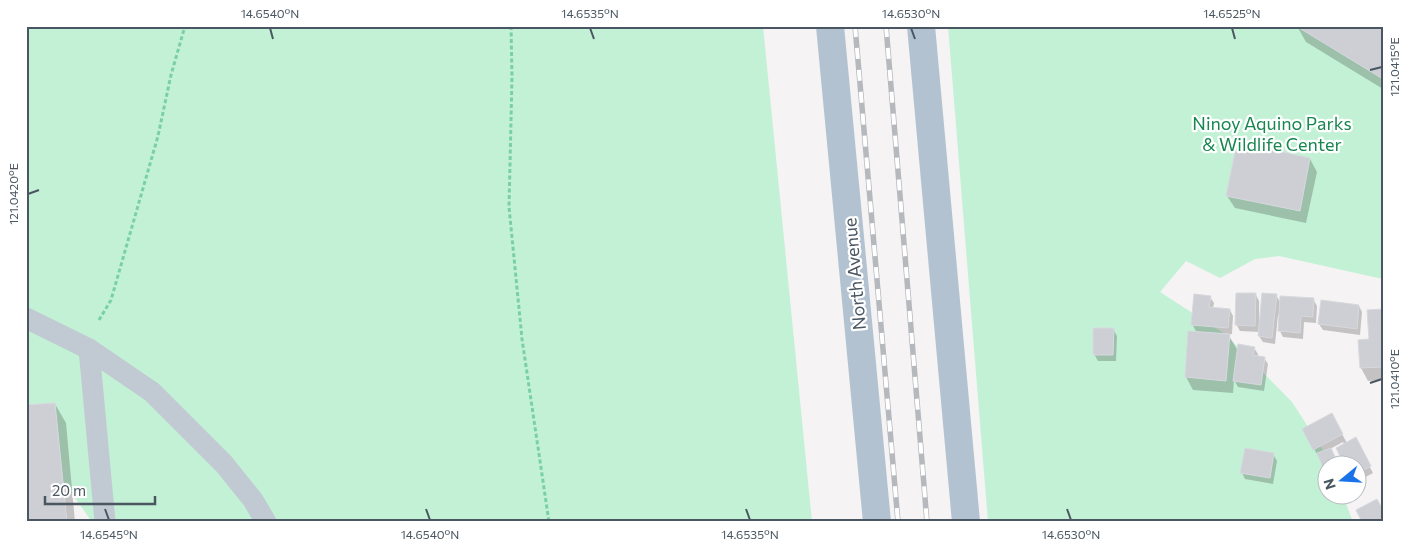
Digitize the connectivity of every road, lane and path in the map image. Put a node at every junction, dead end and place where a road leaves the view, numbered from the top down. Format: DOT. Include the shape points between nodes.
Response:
graph roads {
  1 [pos="185,26"];
  2 [pos="511,26"];
  3 [pos="830,26"];
  4 [pos="921,26"];
  5 [pos="26,318"];
  6 [pos="89,349"];
  7 [pos="105,522"];
  8 [pos="266,522"];
  9 [pos="549,522"];
  10 [pos="877,522"];
  11 [pos="966,522"];
  1 -- 6 [label="path" via="158,136 111,300 96,325"];
  2 -- 9 [label="path" via="509,207 522,339"];
  3 -- 10 [label="main road, North Avenue"];
  4 -- 11 [label="main road"];
  5 -- 6 [label="lane"];
  6 -- 7 [label="lane"];
  6 -- 8 [label="lane" via="152,392 224,464"];
}
